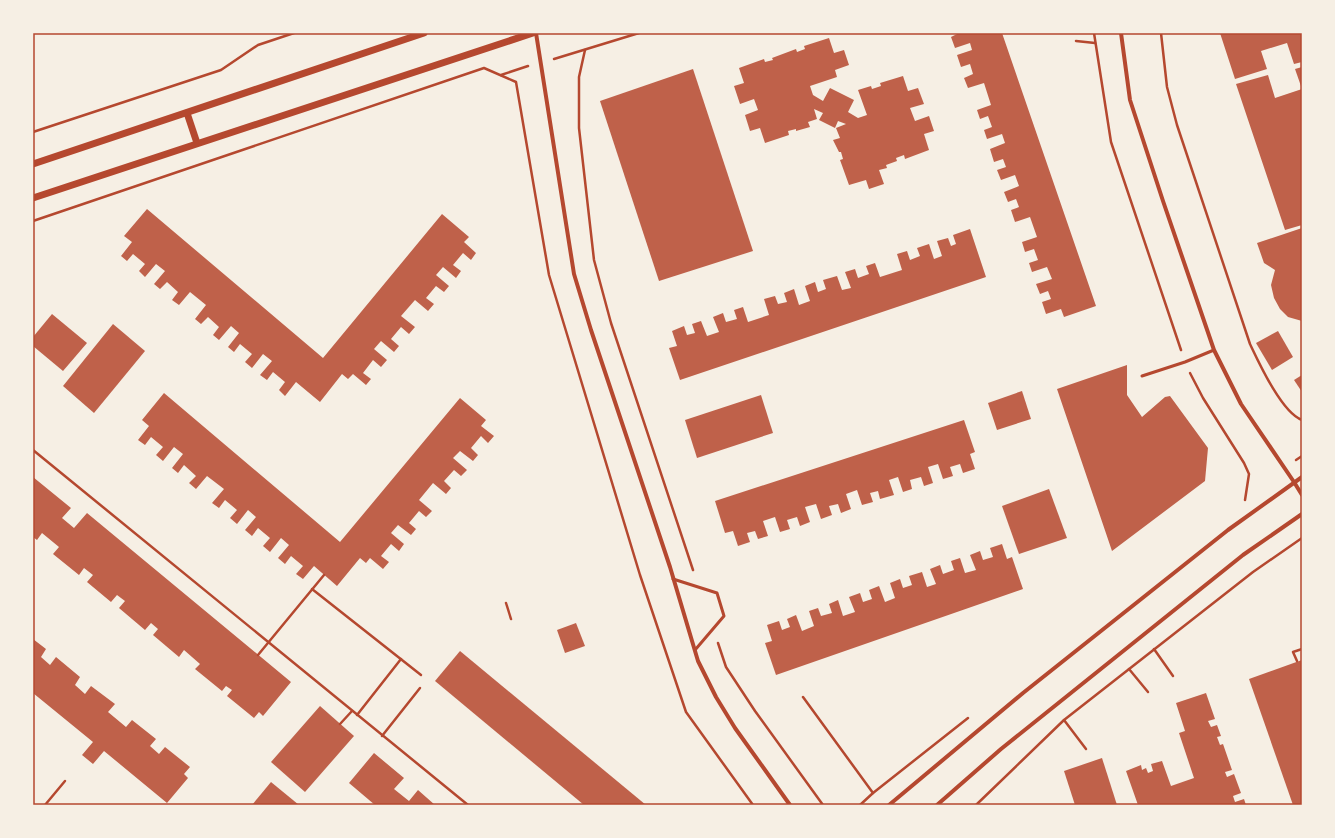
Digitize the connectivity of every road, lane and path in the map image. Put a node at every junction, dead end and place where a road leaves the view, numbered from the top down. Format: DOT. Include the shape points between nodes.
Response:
graph roads {
  1 [pos="294,33"];
  2 [pos="424,33"];
  3 [pos="534,33"];
  4 [pos="639,33"];
  5 [pos="1094,33"];
  6 [pos="1121,33"];
  7 [pos="1161,33"];
  8 [pos="1076,40"];
  9 [pos="1095,43"];
  10 [pos="187,112"];
  11 [pos="33,132"];
  12 [pos="197,143"];
  13 [pos="33,164"];
  14 [pos="33,198"];
  15 [pos="33,221"];
  16 [pos="1214,350"];
  17 [pos="1185,362"];
  18 [pos="1142,376"];
  19 [pos="1302,420"];
  20 [pos="33,450"];
  21 [pos="1302,477"];
  22 [pos="1294,482"];
  23 [pos="1302,495"];
  24 [pos="1244,504"];
  25 [pos="1302,514"];
  26 [pos="1302,538"];
  27 [pos="324,575"];
  28 [pos="673,579"];
  29 [pos="699,587"];
  30 [pos="312,589"];
  31 [pos="506,603"];
  32 [pos="511,619"];
  33 [pos="713,628"];
  34 [pos="268,642"];
  35 [pos="1154,649"];
  36 [pos="1302,649"];
  37 [pos="695,650"];
  38 [pos="258,655"];
  39 [pos="401,659"];
  40 [pos="1297,661"];
  41 [pos="1129,669"];
  42 [pos="421,675"];
  43 [pos="1173,676"];
  44 [pos="420,688"];
  45 [pos="1148,692"];
  46 [pos="803,697"];
  47 [pos="352,711"];
  48 [pos="357,715"];
  49 [pos="970,716"];
  50 [pos="1064,720"];
  51 [pos="340,724"];
  52 [pos="382,736"];
  53 [pos="1086,749"];
  54 [pos="65,781"];
  55 [pos="872,793"];
  56 [pos="45,805"];
  57 [pos="468,805"];
  58 [pos="753,805"];
  59 [pos="790,805"];
  60 [pos="823,805"];
  61 [pos="860,805"];
  62 [pos="889,805"];
  63 [pos="937,805"];
  64 [pos="976,805"];
  1 -- 11 [label="path" via="258,45 221,70"];
  2 -- 10 [label="street"];
  3 -- 12 [label="street"];
  3 -- 28 [label="street" via="574,274"];
  4 -- 29 [label="path" via="585,50 579,77 579,128 594,260 611,323"];
  5 -- 9 [label="path"];
  6 -- 16 [label="street" via="1130,100"];
  7 -- 19 [label="path" via="1167,87 1177,125 1250,344 1262,370 1284,405"];
  8 -- 9 [label="path"];
  9 -- 17 [label="path" via="1112,142"];
  10 -- 12 [label="street"];
  10 -- 13 [label="street"];
  12 -- 14 [label="street"];
  15 -- 58 [label="path" via="484,68 516,82 549,275 640,575 686,712"];
  16 -- 17 [label="lane"];
  16 -- 22 [label="street" via="1241,404"];
  17 -- 18 [label="lane"];
  17 -- 24 [label="path" via="1203,398 1247,468 1249,474"];
  20 -- 34 [label="path"];
  21 -- 22 [label="street"];
  22 -- 23 [label="street"];
  22 -- 62 [label="street" via="1221,535 1023,693"];
  25 -- 63 [label="street" via="1243,555 1001,750"];
  26 -- 35 [label="path" via="1253,572"];
  27 -- 30 [label="path"];
  28 -- 29 [label="lane"];
  28 -- 37 [label="street"];
  29 -- 33 [label="lane" via="717,593 724,616"];
  30 -- 34 [label="path"];
  30 -- 39 [label="path"];
  31 -- 32 [label="path"];
  33 -- 37 [label="lane"];
  33 -- 60 [label="path" via="726,667"];
  34 -- 38 [label="path"];
  34 -- 47 [label="path"];
  35 -- 41 [label="path"];
  35 -- 43 [label="path"];
  36 -- 40 [label="path" via="1293,652"];
  37 -- 59 [label="street" via="716,697"];
  39 -- 42 [label="path"];
  39 -- 48 [label="path"];
  41 -- 45 [label="path"];
  41 -- 50 [label="path"];
  44 -- 52 [label="path"];
  46 -- 55 [label="path"];
  47 -- 48 [label="path"];
  47 -- 51 [label="path"];
  48 -- 52 [label="path"];
  49 -- 55 [label="path"];
  50 -- 53 [label="path"];
  50 -- 64 [label="path"];
  52 -- 57 [label="path"];
  54 -- 56 [label="path"];
  55 -- 61 [label="path"];
}
